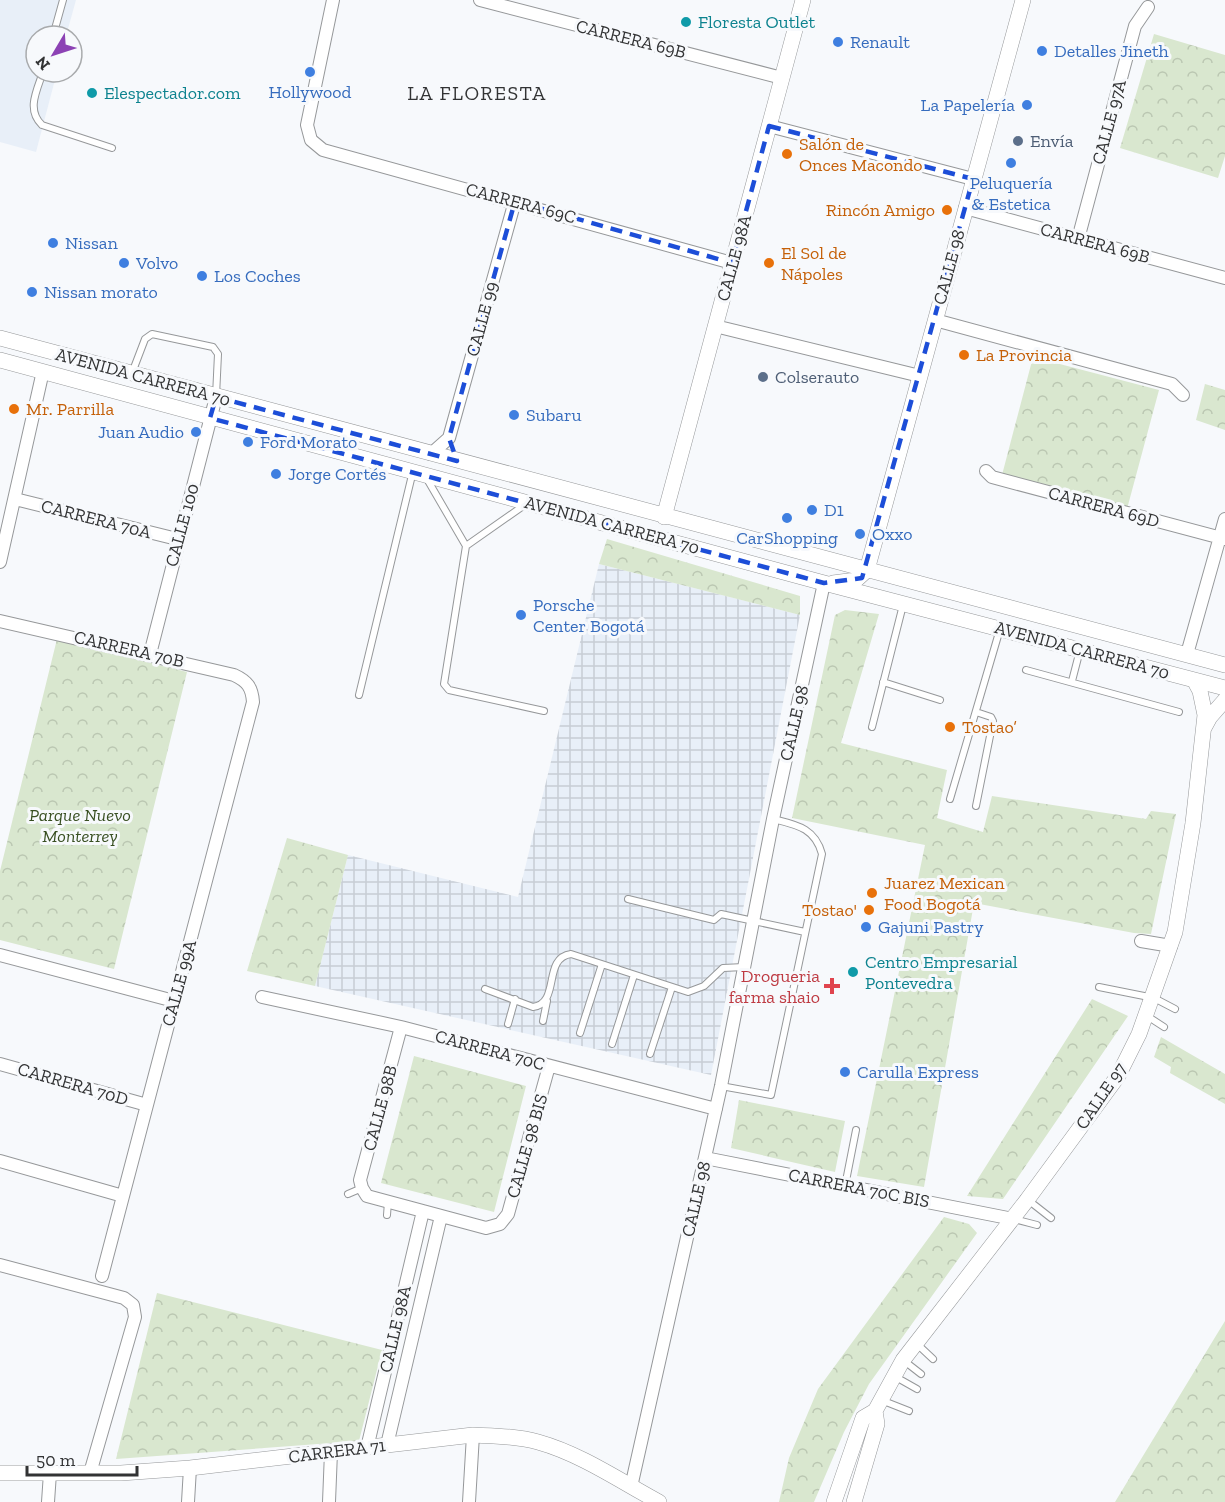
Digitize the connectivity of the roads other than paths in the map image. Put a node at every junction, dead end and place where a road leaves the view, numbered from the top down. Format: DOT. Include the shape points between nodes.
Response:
graph roads {
  1 [pos="63,0"];
  2 [pos="333,0"];
  3 [pos="480,0"];
  4 [pos="803,0"];
  5 [pos="1023,0"];
  6 [pos="1148,8"];
  7 [pos="56,24"];
  8 [pos="782,78"];
  9 [pos="40,84"];
  10 [pos="769,126"];
  11 [pos="112,148"];
  12 [pos="974,179"];
  13 [pos="515,201"];
  14 [pos="965,208"];
  15 [pos="1078,239"];
  16 [pos="732,263"];
  17 [pos="1225,278"];
  18 [pos="935,320"];
  19 [pos="715,326"];
  20 [pos="0,338"];
  21 [pos="0,360"];
  22 [pos="43,371"];
  23 [pos="132,374"];
  24 [pos="920,376"];
  25 [pos="1183,395"];
  26 [pos="216,397"];
  27 [pos="210,418"];
  28 [pos="449,438"];
  29 [pos="431,454"];
  30 [pos="457,460"];
  31 [pos="986,471"];
  32 [pos="418,472"];
  33 [pos="15,499"];
  34 [pos="528,502"];
  35 [pos="664,517"];
  36 [pos="1225,519"];
  37 [pos="1222,538"];
  38 [pos="177,539"];
  39 [pos="466,546"];
  40 [pos="0,562"];
  41 [pos="867,570"];
  42 [pos="824,583"];
  43 [pos="904,603"];
  44 [pos="0,621"];
  45 [pos="1000,629"];
  46 [pos="1080,650"];
  47 [pos="150,654"];
  48 [pos="1187,654"];
  49 [pos="1225,665"];
  50 [pos="1026,670"];
  51 [pos="1194,680"];
  52 [pos="1072,681"];
  53 [pos="883,682"];
  54 [pos="1225,688"];
  55 [pos="252,689"];
  56 [pos="359,695"];
  57 [pos="940,700"];
  58 [pos="1225,700"];
  59 [pos="544,711"];
  60 [pos="976,712"];
  61 [pos="1179,712"];
  62 [pos="872,727"];
  63 [pos="1204,728"];
  64 [pos="950,799"];
  65 [pos="976,806"];
  66 [pos="773,819"];
  67 [pos="628,899"];
  68 [pos="753,921"];
  69 [pos="805,932"];
  70 [pos="1141,941"];
  71 [pos="1171,946"];
  72 [pos="0,955"];
  73 [pos="602,964"];
  74 [pos="744,967"];
  75 [pos="634,975"];
  76 [pos="672,987"];
  77 [pos="1099,987"];
  78 [pos="484,989"];
  79 [pos="262,997"];
  80 [pos="1154,998"];
  81 [pos="515,999"];
  82 [pos="547,1000"];
  83 [pos="174,1001"];
  84 [pos="1175,1009"];
  85 [pos="1147,1016"];
  86 [pos="543,1022"];
  87 [pos="508,1024"];
  88 [pos="401,1027"];
  89 [pos="1164,1027"];
  90 [pos="580,1033"];
  91 [pos="612,1044"];
  92 [pos="650,1054"];
  93 [pos="0,1064"];
  94 [pos="549,1066"];
  95 [pos="721,1086"];
  96 [pos="147,1105"];
  97 [pos="716,1109"];
  98 [pos="856,1130"];
  99 [pos="705,1158"];
  100 [pos="0,1161"];
  101 [pos="845,1186"];
  102 [pos="362,1188"];
  103 [pos="348,1194"];
  104 [pos="123,1196"];
  105 [pos="1027,1200"];
  106 [pos="388,1201"];
  107 [pos="423,1211"];
  108 [pos="387,1215"];
  109 [pos="441,1216"];
  110 [pos="1051,1218"];
  111 [pos="1013,1219"];
  112 [pos="1037,1225"];
  113 [pos="0,1265"];
  114 [pos="102,1276"];
  115 [pos="916,1344"];
  116 [pos="933,1359"];
  117 [pos="903,1360"];
  118 [pos="921,1374"];
  119 [pos="894,1376"];
  120 [pos="917,1389"];
  121 [pos="877,1405"];
  122 [pos="909,1411"];
  123 [pos="472,1435"];
  124 [pos="387,1445"];
  125 [pos="366,1448"];
  126 [pos="331,1452"];
  127 [pos="190,1468"];
  128 [pos="0,1473"];
  129 [pos="50,1473"];
  130 [pos="90,1473"];
  131 [pos="631,1486"];
  132 [pos="48,1502"];
  133 [pos="188,1502"];
  134 [pos="329,1502"];
  135 [pos="469,1502"];
  136 [pos="659,1502"];
  137 [pos="834,1502"];
  138 [pos="854,1502"];
  1 -- 7 [label="lane"];
  2 -- 13 [label="street, CARRERA 69C" via="307,125 311,140 322,150"];
  3 -- 8 [label="street, CARRERA 69B"];
  4 -- 8 [label="street, CALLE 98A"];
  5 -- 12 [label="street, CALLE 98"];
  6 -- 15 [label="street, CALLE 97A" via="1135,26"];
  8 -- 10 [label="street, CALLE 98A"];
  9 -- 11 [label="lane" via="33,107 42,125"];
  10 -- 12 [label="street"];
  10 -- 16 [label="street, CALLE 98A"];
  12 -- 14 [label="street, CALLE 98"];
  13 -- 16 [label="street, CARRERA 69C"];
  13 -- 28 [label="street, CALLE 99"];
  14 -- 15 [label="street, CARRERA 69B"];
  14 -- 18 [label="street, CALLE 98"];
  15 -- 17 [label="street, CARRERA 69B"];
  16 -- 19 [label="street, CALLE 98A"];
  18 -- 24 [label="street, CALLE 98"];
  18 -- 25 [label="street" via="1172,384"];
  19 -- 24 [label="street"];
  19 -- 35 [label="street, CALLE 98A"];
  20 -- 23 [label="street, AVENIDA CARRERA 70"];
  21 -- 22 [label="street, AVENIDA CARRERA 70"];
  22 -- 27 [label="street, AVENIDA CARRERA 70"];
  22 -- 33 [label="street"];
  23 -- 26 [label="street, AVENIDA CARRERA 70"];
  23 -- 26 [label="lane" via="145,339 152,334 213,347 218,354"];
  24 -- 41 [label="street, CALLE 98"];
  26 -- 27 [label="street, CALLE 100"];
  26 -- 29 [label="street, AVENIDA CARRERA 70"];
  27 -- 32 [label="street, AVENIDA CARRERA 70"];
  27 -- 38 [label="street, CALLE 100"];
  28 -- 29 [label="street"];
  28 -- 30 [label="street"];
  29 -- 30 [label="street, AVENIDA CARRERA 70"];
  30 -- 32 [label="street" via="452,463 422,457"];
  30 -- 35 [label="street, AVENIDA CARRERA 70"];
  31 -- 37 [label="street, CARRERA 69D" via="992,477"];
  32 -- 34 [label="street, AVENIDA CARRERA 70"];
  32 -- 39 [label="lane"];
  32 -- 56 [label="lane"];
  33 -- 38 [label="street, CARRERA 70A"];
  33 -- 40 [label="street"];
  34 -- 39 [label="lane"];
  34 -- 42 [label="street, AVENIDA CARRERA 70"];
  35 -- 41 [label="street, AVENIDA CARRERA 70"];
  36 -- 37 [label="street"];
  37 -- 48 [label="street"];
  38 -- 47 [label="street, CALLE 100"];
  39 -- 59 [label="lane" via="446,687"];
  41 -- 42 [label="street" via="856,580"];
  41 -- 48 [label="street, AVENIDA CARRERA 70"];
  42 -- 43 [label="street, AVENIDA CARRERA 70"];
  42 -- 66 [label="street, CALLE 98"];
  43 -- 45 [label="street, AVENIDA CARRERA 70"];
  43 -- 53 [label="lane"];
  44 -- 47 [label="street, CARRERA 70B"];
  45 -- 46 [label="street, AVENIDA CARRERA 70"];
  45 -- 60 [label="lane"];
  46 -- 51 [label="street, AVENIDA CARRERA 70"];
  46 -- 52 [label="lane"];
  47 -- 55 [label="street, CARRERA 70B" via="234,675"];
  48 -- 49 [label="street, AVENIDA CARRERA 70"];
  50 -- 52 [label="lane"];
  51 -- 54 [label="street, AVENIDA CARRERA 70"];
  51 -- 63 [label="street, CALLE 97" via="1203,703"];
  52 -- 61 [label="lane"];
  53 -- 57 [label="lane"];
  53 -- 62 [label="lane"];
  55 -- 83 [label="street, CALLE 99A" via="253,702"];
  58 -- 63 [label="street, CALLE 97"];
  60 -- 64 [label="lane"];
  60 -- 65 [label="lane" via="993,721"];
  63 -- 71 [label="street, CALLE 97" via="1193,823"];
  66 -- 68 [label="street, CALLE 98"];
  66 -- 69 [label="lane" via="804,827 819,843 822,854"];
  67 -- 68 [label="lane" via="714,920 721,914"];
  68 -- 69 [label="lane"];
  68 -- 74 [label="street, CALLE 98"];
  69 -- 95 [label="lane" via="771,1095"];
  70 -- 71 [label="street"];
  71 -- 80 [label="street, CALLE 97"];
  72 -- 83 [label="street"];
  73 -- 75 [label="lane"];
  73 -- 82 [label="lane" via="563,955 557,961"];
  73 -- 90 [label="lane"];
  74 -- 76 [label="lane" via="723,968 697,990 688,992"];
  74 -- 95 [label="street, CALLE 98"];
  75 -- 76 [label="lane"];
  75 -- 91 [label="lane"];
  76 -- 92 [label="lane"];
  77 -- 80 [label="lane"];
  78 -- 81 [label="lane"];
  79 -- 88 [label="street, CARRERA 70C"];
  80 -- 84 [label="lane"];
  80 -- 85 [label="street, CALLE 97"];
  81 -- 82 [label="lane" via="533,1007"];
  81 -- 87 [label="lane"];
  82 -- 86 [label="lane"];
  83 -- 96 [label="street, CALLE 99A"];
  85 -- 89 [label="lane"];
  85 -- 105 [label="street, CALLE 97" via="1118,1076"];
  88 -- 94 [label="street, CARRERA 70C"];
  88 -- 102 [label="street, CALLE 98B" via="360,1180"];
  93 -- 96 [label="street, CARRERA 70D"];
  94 -- 97 [label="street, CARRERA 70C"];
  94 -- 109 [label="street, CALLE 98 BIS" via="508,1214 500,1224 486,1228"];
  95 -- 97 [label="street, CALLE 98"];
  96 -- 104 [label="street, CALLE 99A"];
  97 -- 99 [label="street, CALLE 98"];
  98 -- 101 [label="lane"];
  99 -- 101 [label="street, CARRERA 70C BIS"];
  99 -- 131 [label="street, CALLE 98"];
  100 -- 104 [label="street"];
  101 -- 111 [label="street, CARRERA 70C BIS"];
  102 -- 103 [label="lane"];
  102 -- 106 [label="street" via="367,1196"];
  104 -- 114 [label="street, CALLE 99A"];
  105 -- 110 [label="lane"];
  105 -- 111 [label="street, CALLE 97"];
  106 -- 107 [label="street"];
  106 -- 108 [label="lane"];
  107 -- 109 [label="street"];
  107 -- 125 [label="street, CALLE 98A"];
  109 -- 124 [label="street, CALLE 98A"];
  111 -- 112 [label="lane"];
  111 -- 115 [label="street, CALLE 97"];
  113 -- 130 [label="street" via="124,1298 133,1305 135,1317"];
  115 -- 116 [label="lane"];
  115 -- 117 [label="street, CALLE 97"];
  117 -- 118 [label="lane"];
  117 -- 119 [label="street, CALLE 97"];
  119 -- 120 [label="lane"];
  119 -- 121 [label="street, CALLE 97"];
  121 -- 122 [label="lane"];
  121 -- 137 [label="street, CALLE 97" via="863,1418"];
  121 -- 138 [label="street, CALLE 97" via="878,1424"];
  123 -- 124 [label="street, CARRERA 71"];
  123 -- 131 [label="street, CARRERA 71" via="538,1442 570,1453"];
  123 -- 135 [label="street"];
  124 -- 125 [label="street, CARRERA 71"];
  125 -- 126 [label="street, CARRERA 71"];
  126 -- 127 [label="street, CARRERA 71"];
  126 -- 134 [label="street"];
  127 -- 130 [label="street, CARRERA 71"];
  127 -- 133 [label="street"];
  128 -- 129 [label="street, CARRERA 71"];
  129 -- 130 [label="street, CARRERA 71"];
  129 -- 132 [label="street"];
  131 -- 136 [label="street, CARRERA 71"];
}
